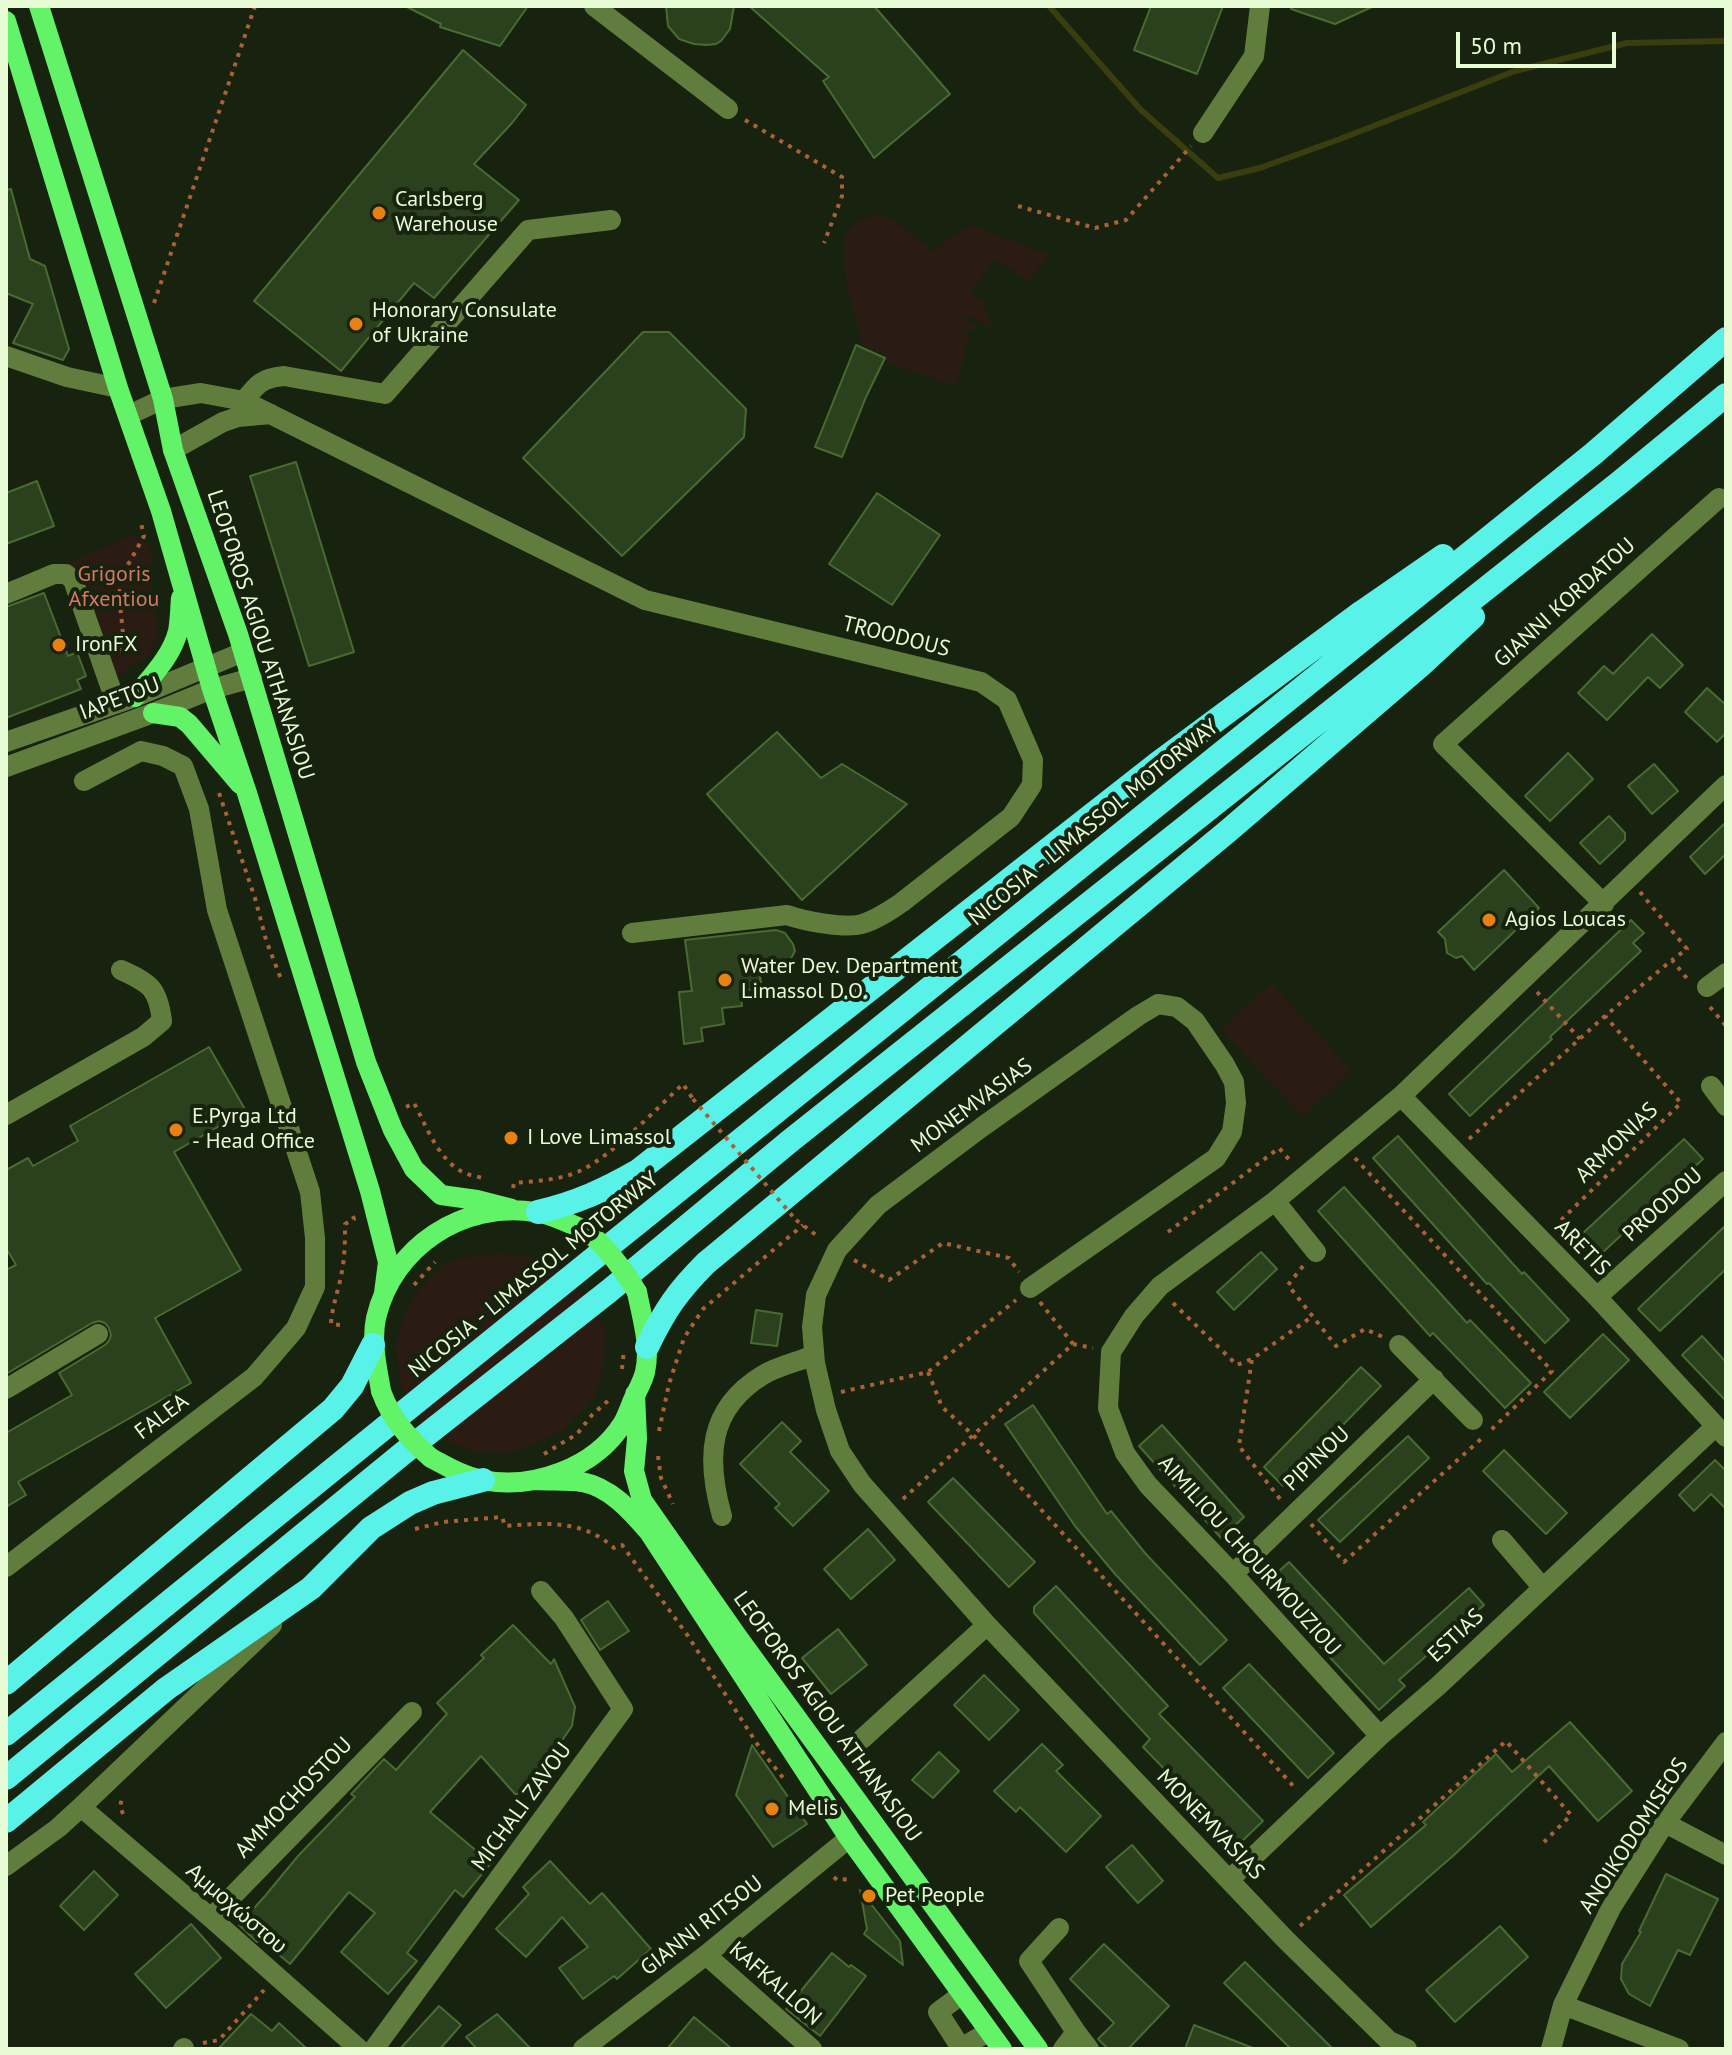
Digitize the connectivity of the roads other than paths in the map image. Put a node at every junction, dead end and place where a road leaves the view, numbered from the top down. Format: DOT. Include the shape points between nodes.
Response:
graph roads {
  1 [pos="39,6"];
  2 [pos="594,6"];
  3 [pos="1260,6"];
  4 [pos="6,21"];
  5 [pos="728,109"];
  6 [pos="1203,133"];
  7 [pos="611,220"];
  8 [pos="1726,339"];
  9 [pos="6,356"];
  10 [pos="118,388"];
  11 [pos="1726,395"];
  12 [pos="163,399"];
  13 [pos="244,401"];
  14 [pos="271,414"];
  15 [pos="129,415"];
  16 [pos="173,450"];
  17 [pos="1593,454"];
  18 [pos="1619,483"];
  19 [pos="1719,498"];
  20 [pos="182,588"];
  21 [pos="6,594"];
  22 [pos="243,652"];
  23 [pos="206,667"];
  24 [pos="252,678"];
  25 [pos="212,689"];
  26 [pos="126,700"];
  27 [pos="153,713"];
  28 [pos="6,742"];
  29 [pos="6,767"];
  30 [pos="84,781"];
  31 [pos="1726,785"];
  32 [pos="247,793"];
  33 [pos="1604,904"];
  34 [pos="632,933"];
  35 [pos="121,970"];
  36 [pos="1726,973"];
  37 [pos="1707,987"];
  38 [pos="1711,1086"];
  39 [pos="1401,1096"];
  40 [pos="1726,1106"];
  41 [pos="6,1115"];
  42 [pos="1726,1181"];
  43 [pos="511,1201"];
  44 [pos="1275,1201"];
  45 [pos="538,1212"];
  46 [pos="1316,1252"];
  47 [pos="1030,1288"];
  48 [pos="384,1293"];
  49 [pos="1597,1297"];
  50 [pos="98,1334"];
  51 [pos="373,1345"];
  52 [pos="636,1345"];
  53 [pos="1399,1345"];
  54 [pos="814,1355"];
  55 [pos="1434,1379"];
  56 [pos="6,1389"];
  57 [pos="635,1394"];
  58 [pos="1478,1429"];
  59 [pos="1721,1431"];
  60 [pos="483,1480"];
  61 [pos="536,1480"];
  62 [pos="722,1516"];
  63 [pos="1502,1540"];
  64 [pos="6,1567"];
  65 [pos="1233,1574"];
  66 [pos="311,1588"];
  67 [pos="1543,1588"];
  68 [pos="541,1591"];
  69 [pos="987,1625"];
  70 [pos="6,1683"];
  71 [pos="412,1712"];
  72 [pos="6,1734"];
  73 [pos="1380,1736"];
  74 [pos="862,1739"];
  75 [pos="1726,1742"];
  76 [pos="6,1778"];
  77 [pos="81,1807"];
  78 [pos="6,1821"];
  79 [pos="1665,1823"];
  80 [pos="849,1838"];
  81 [pos="1726,1855"];
  82 [pos="6,1866"];
  83 [pos="1229,1880"];
  84 [pos="211,1918"];
  85 [pos="1059,1928"];
  86 [pos="706,1955"];
  87 [pos="961,1995"];
  88 [pos="1563,2005"];
  89 [pos="988,2032"];
  90 [pos="1069,2041"];
  91 [pos="1392,2046"];
  92 [pos="359,2049"];
  93 [pos="374,2049"];
  94 [pos="583,2049"];
  95 [pos="812,2049"];
  96 [pos="1002,2049"];
  97 [pos="1038,2049"];
  98 [pos="1089,2049"];
  99 [pos="1551,2049"];
  100 [pos="1679,2049"];
  1 -- 12 [label="main road, LEOFOROS AGIOU ATHANASIOU"];
  2 -- 5 [label="street"];
  3 -- 6 [label="street" via="1254,56"];
  4 -- 10 [label="main road"];
  7 -- 13 [label="street" via="528,230 385,394 284,376 257,384"];
  8 -- 17 [label="highway, NICOSIA - LIMASSOL MOTORWAY"];
  9 -- 10 [label="street"];
  10 -- 15 [label="main road"];
  11 -- 18 [label="highway"];
  12 -- 13 [label="street, TROODOUS" via="201,393"];
  12 -- 15 [label="street, TROODOUS"];
  12 -- 16 [label="main road, LEOFOROS AGIOU ATHANASIOU"];
  13 -- 14 [label="street, TROODOUS"];
  14 -- 16 [label="street" via="223,422"];
  14 -- 34 [label="street, TROODOUS" via="645,600 981,682 1007,700 1033,760 1032,785 1011,817 884,914 859,925 787,915"];
  15 -- 20 [label="main road"];
  16 -- 22 [label="main road, LEOFOROS AGIOU ATHANASIOU"];
  17 -- 45 [label="highway" via="1362,612 1157,764 638,1171 603,1191"];
  17 -- 72 [label="highway, NICOSIA - LIMASSOL MOTORWAY"];
  18 -- 52 [label="highway" via="1420,666 1228,831 706,1263"];
  18 -- 76 [label="highway" via="790,1141"];
  19 -- 33 [label="street, GIANNI KORDATOU" via="1443,744"];
  20 -- 23 [label="main road"];
  20 -- 26 [label="main road" via="178,633 165,659"];
  21 -- 26 [label="street" via="54,574 73,580"];
  22 -- 23 [label="street, IAPETOU"];
  22 -- 24 [label="main road, LEOFOROS AGIOU ATHANASIOU"];
  23 -- 25 [label="main road"];
  23 -- 26 [label="street, IAPETOU"];
  24 -- 25 [label="street, IAPETOU"];
  24 -- 43 [label="main road, LEOFOROS AGIOU ATHANASIOU" via="366,1062 393,1130 414,1169 441,1195"];
  25 -- 27 [label="street, IAPETOU"];
  25 -- 32 [label="main road"];
  26 -- 28 [label="street, IAPETOU"];
  27 -- 29 [label="street, IAPETOU"];
  27 -- 32 [label="main road" via="180,717 189,724"];
  30 -- 64 [label="street, FALEA" via="141,751 183,766 199,809 217,910 310,1192 315,1287 296,1328 254,1377"];
  31 -- 33 [label="street, AIMILIOU CHOURMOUZIOU"];
  32 -- 48 [label="main road" via="370,1191 388,1262"];
  33 -- 39 [label="street, AIMILIOU CHOURMOUZIOU"];
  35 -- 41 [label="street" via="144,980 160,1000 162,1021"];
  36 -- 37 [label="street"];
  38 -- 40 [label="street"];
  39 -- 44 [label="street, AIMILIOU CHOURMOUZIOU"];
  39 -- 49 [label="street, ARETIS"];
  42 -- 49 [label="street, PROODOU"];
  43 -- 45 [label="main road"];
  43 -- 48 [label="main road" via="435,1232 397,1269"];
  44 -- 46 [label="street"];
  44 -- 65 [label="street, AIMILIOU CHOURMOUZIOU" via="1158,1289 1111,1352 1108,1408 1125,1453 1148,1485"];
  45 -- 52 [label="main road, bridge" via="587,1231 625,1271 637,1292"];
  47 -- 54 [label="street, MONEMVASIAS" via="1216,1158 1232,1132 1234,1082 1195,1021 1177,1007 1158,1004 1138,1016 878,1205 837,1250 816,1295"];
  48 -- 51 [label="main road"];
  49 -- 59 [label="street, ARETIS"];
  50 -- 56 [label="street"];
  51 -- 60 [label="main road, bridge" via="381,1391 413,1442 431,1458"];
  51 -- 70 [label="highway" via="333,1409"];
  52 -- 57 [label="main road" via="645,1373"];
  53 -- 55 [label="street"];
  54 -- 62 [label="street" via="764,1375 733,1399 716,1428 713,1462"];
  54 -- 69 [label="street, MONEMVASIAS" via="840,1451 862,1484"];
  55 -- 58 [label="street"];
  55 -- 65 [label="street, PIPINOU"];
  57 -- 61 [label="main road" via="624,1422 607,1443 586,1460"];
  57 -- 97 [label="main road, LEOFOROS AGIOU ATHANASIOU" via="634,1471 642,1500"];
  59 -- 67 [label="street, ESTIAS"];
  60 -- 61 [label="main road"];
  60 -- 66 [label="highway" via="410,1503 371,1528"];
  61 -- 80 [label="main road, LEOFOROS AGIOU ATHANASIOU" via="584,1482 607,1492 649,1532"];
  63 -- 67 [label="street"];
  65 -- 73 [label="street, AIMILIOU CHOURMOUZIOU"];
  66 -- 77 [label="street"];
  66 -- 78 [label="highway" via="166,1689"];
  67 -- 73 [label="street, ESTIAS"];
  68 -- 93 [label="street, MICHALI ZAVOU" via="623,1709"];
  69 -- 74 [label="street"];
  69 -- 83 [label="street, MONEMVASIAS"];
  71 -- 84 [label="street, AMMOCHOSTOU"];
  73 -- 83 [label="street, ESTIAS"];
  75 -- 79 [label="street, ANOIKODOMISEOS"];
  77 -- 82 [label="street"];
  77 -- 84 [label="street, Αμμοχώστου"];
  79 -- 81 [label="street"];
  79 -- 88 [label="street, ANOIKODOMISEOS" via="1611,1908"];
  80 -- 86 [label="street, GIANNI RITSOU"];
  80 -- 87 [label="main road, LEOFOROS AGIOU ATHANASIOU"];
  83 -- 91 [label="street, MONEMVASIAS"];
  84 -- 92 [label="street, Αμμοχώστου"];
  85 -- 90 [label="street" via="1029,1961"];
  86 -- 94 [label="street, GIANNI RITSOU"];
  86 -- 95 [label="street, KAFKALLON"];
  87 -- 89 [label="main road, LEOFOROS AGIOU ATHANASIOU"];
  87 -- 89 [label="street" via="938,2012 961,2048"];
  88 -- 99 [label="street, ANOIKODOMISEOS"];
  88 -- 100 [label="street"];
  89 -- 96 [label="main road, LEOFOROS AGIOU ATHANASIOU"];
  90 -- 98 [label="street"];
}
